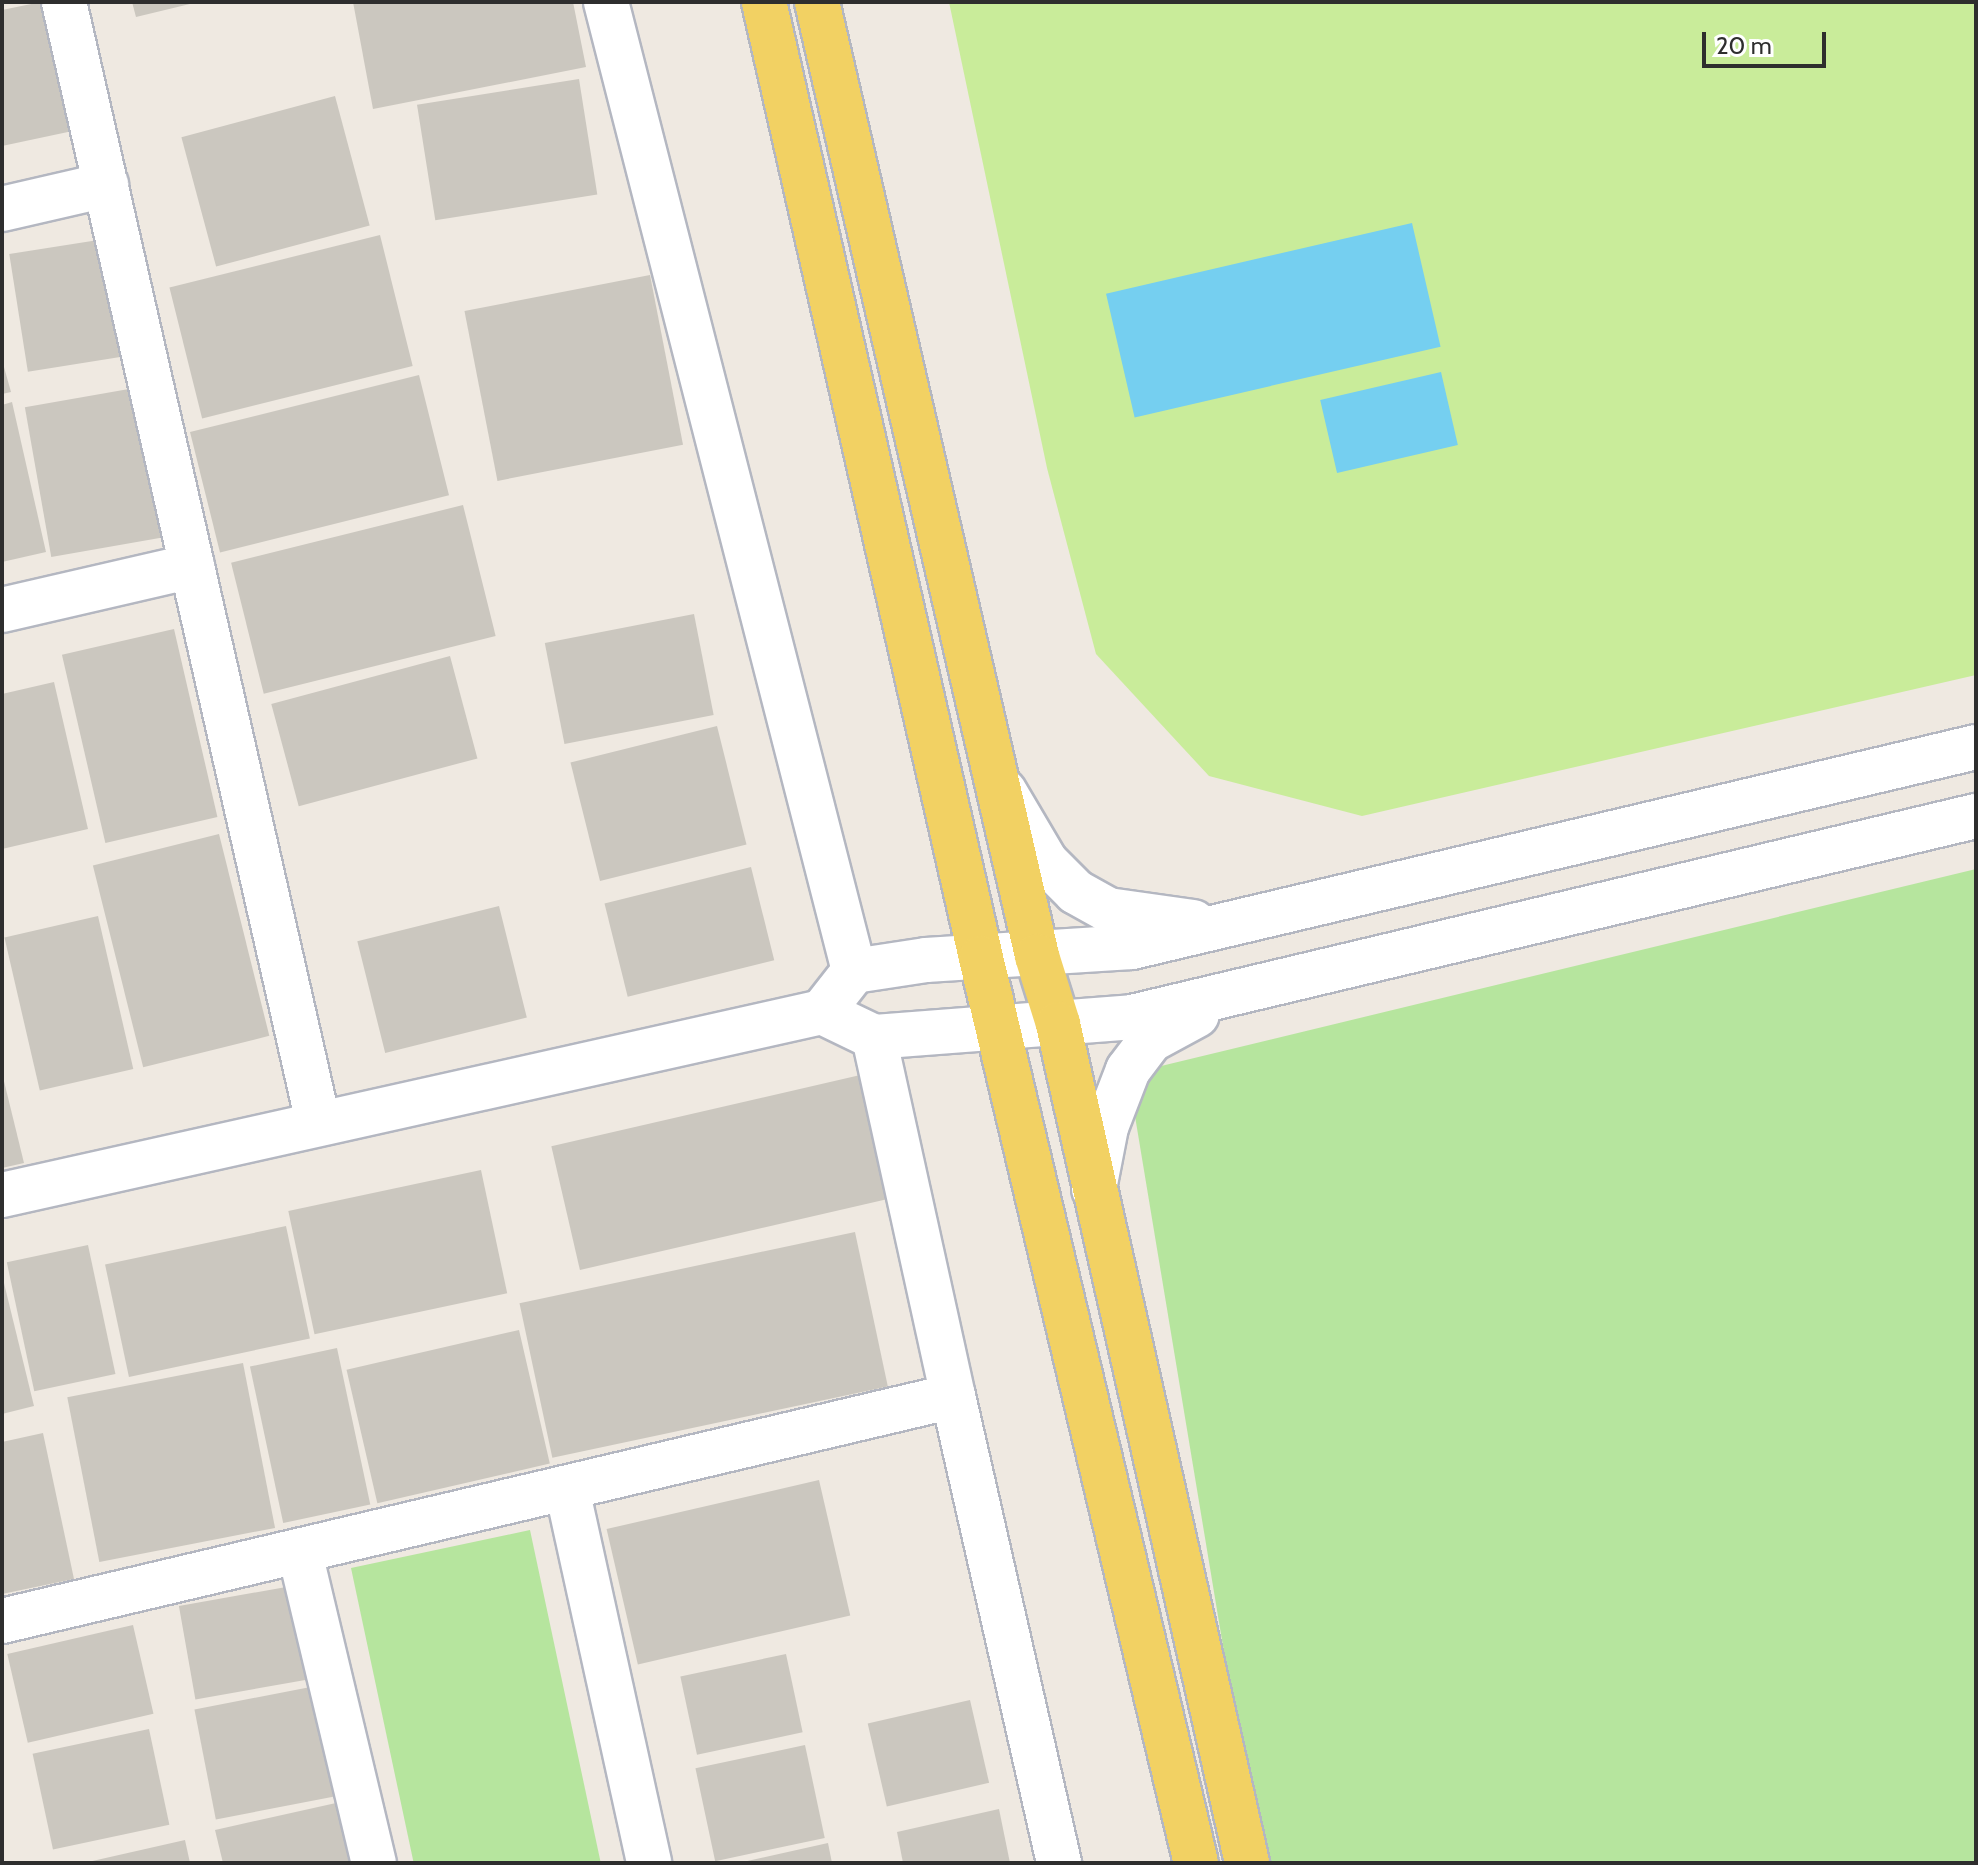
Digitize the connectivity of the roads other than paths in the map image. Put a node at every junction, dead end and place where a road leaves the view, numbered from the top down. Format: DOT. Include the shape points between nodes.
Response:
graph roads {
  1 [pos="64,2"];
  2 [pos="606,2"];
  3 [pos="764,2"];
  4 [pos="817,2"];
  5 [pos="106,185"];
  6 [pos="2,209"];
  7 [pos="192,566"];
  8 [pos="2,610"];
  9 [pos="1976,747"];
  10 [pos="998,782"];
  11 [pos="1976,816"];
  12 [pos="1226,925"];
  13 [pos="1037,956"];
  14 [pos="981,958"];
  15 [pos="854,971"];
  16 [pos="1246,990"];
  17 [pos="822,1012"];
  18 [pos="1058,1024"];
  19 [pos="997,1027"];
  20 [pos="874,1037"];
  21 [pos="318,1122"];
  22 [pos="2,1195"];
  23 [pos="1093,1195"];
  24 [pos="953,1396"];
  25 [pos="567,1489"];
  26 [pos="300,1553"];
  27 [pos="2,1621"];
  28 [pos="374,1863"];
  29 [pos="649,1863"];
  30 [pos="1059,1863"];
  31 [pos="1196,1863"];
  32 [pos="1247,1863"];
  1 -- 5 [label="street"];
  2 -- 15 [label="street"];
  3 -- 14 [label="main road"];
  4 -- 10 [label="main road"];
  5 -- 6 [label="street"];
  5 -- 7 [label="street"];
  7 -- 8 [label="street"];
  7 -- 21 [label="street"];
  9 -- 12 [label="street"];
  10 -- 12 [label="street" via="1046,862 1076,892 1108,910"];
  10 -- 13 [label="main road"];
  11 -- 16 [label="street"];
  12 -- 13 [label="street" via="1132,947"];
  13 -- 14 [label="street"];
  13 -- 18 [label="main road"];
  14 -- 15 [label="street"];
  14 -- 19 [label="main road"];
  15 -- 17 [label="street"];
  16 -- 18 [label="street" via="1132,1017"];
  16 -- 23 [label="street" via="1151,1040 1128,1070 1106,1127"];
  17 -- 20 [label="street"];
  17 -- 21 [label="street"];
  18 -- 19 [label="street"];
  18 -- 23 [label="main road"];
  19 -- 20 [label="street"];
  19 -- 31 [label="main road"];
  20 -- 24 [label="street"];
  21 -- 22 [label="street"];
  23 -- 32 [label="main road"];
  24 -- 25 [label="street"];
  24 -- 30 [label="street"];
  25 -- 26 [label="street"];
  25 -- 29 [label="street"];
  26 -- 27 [label="street"];
  26 -- 28 [label="street"];
}
